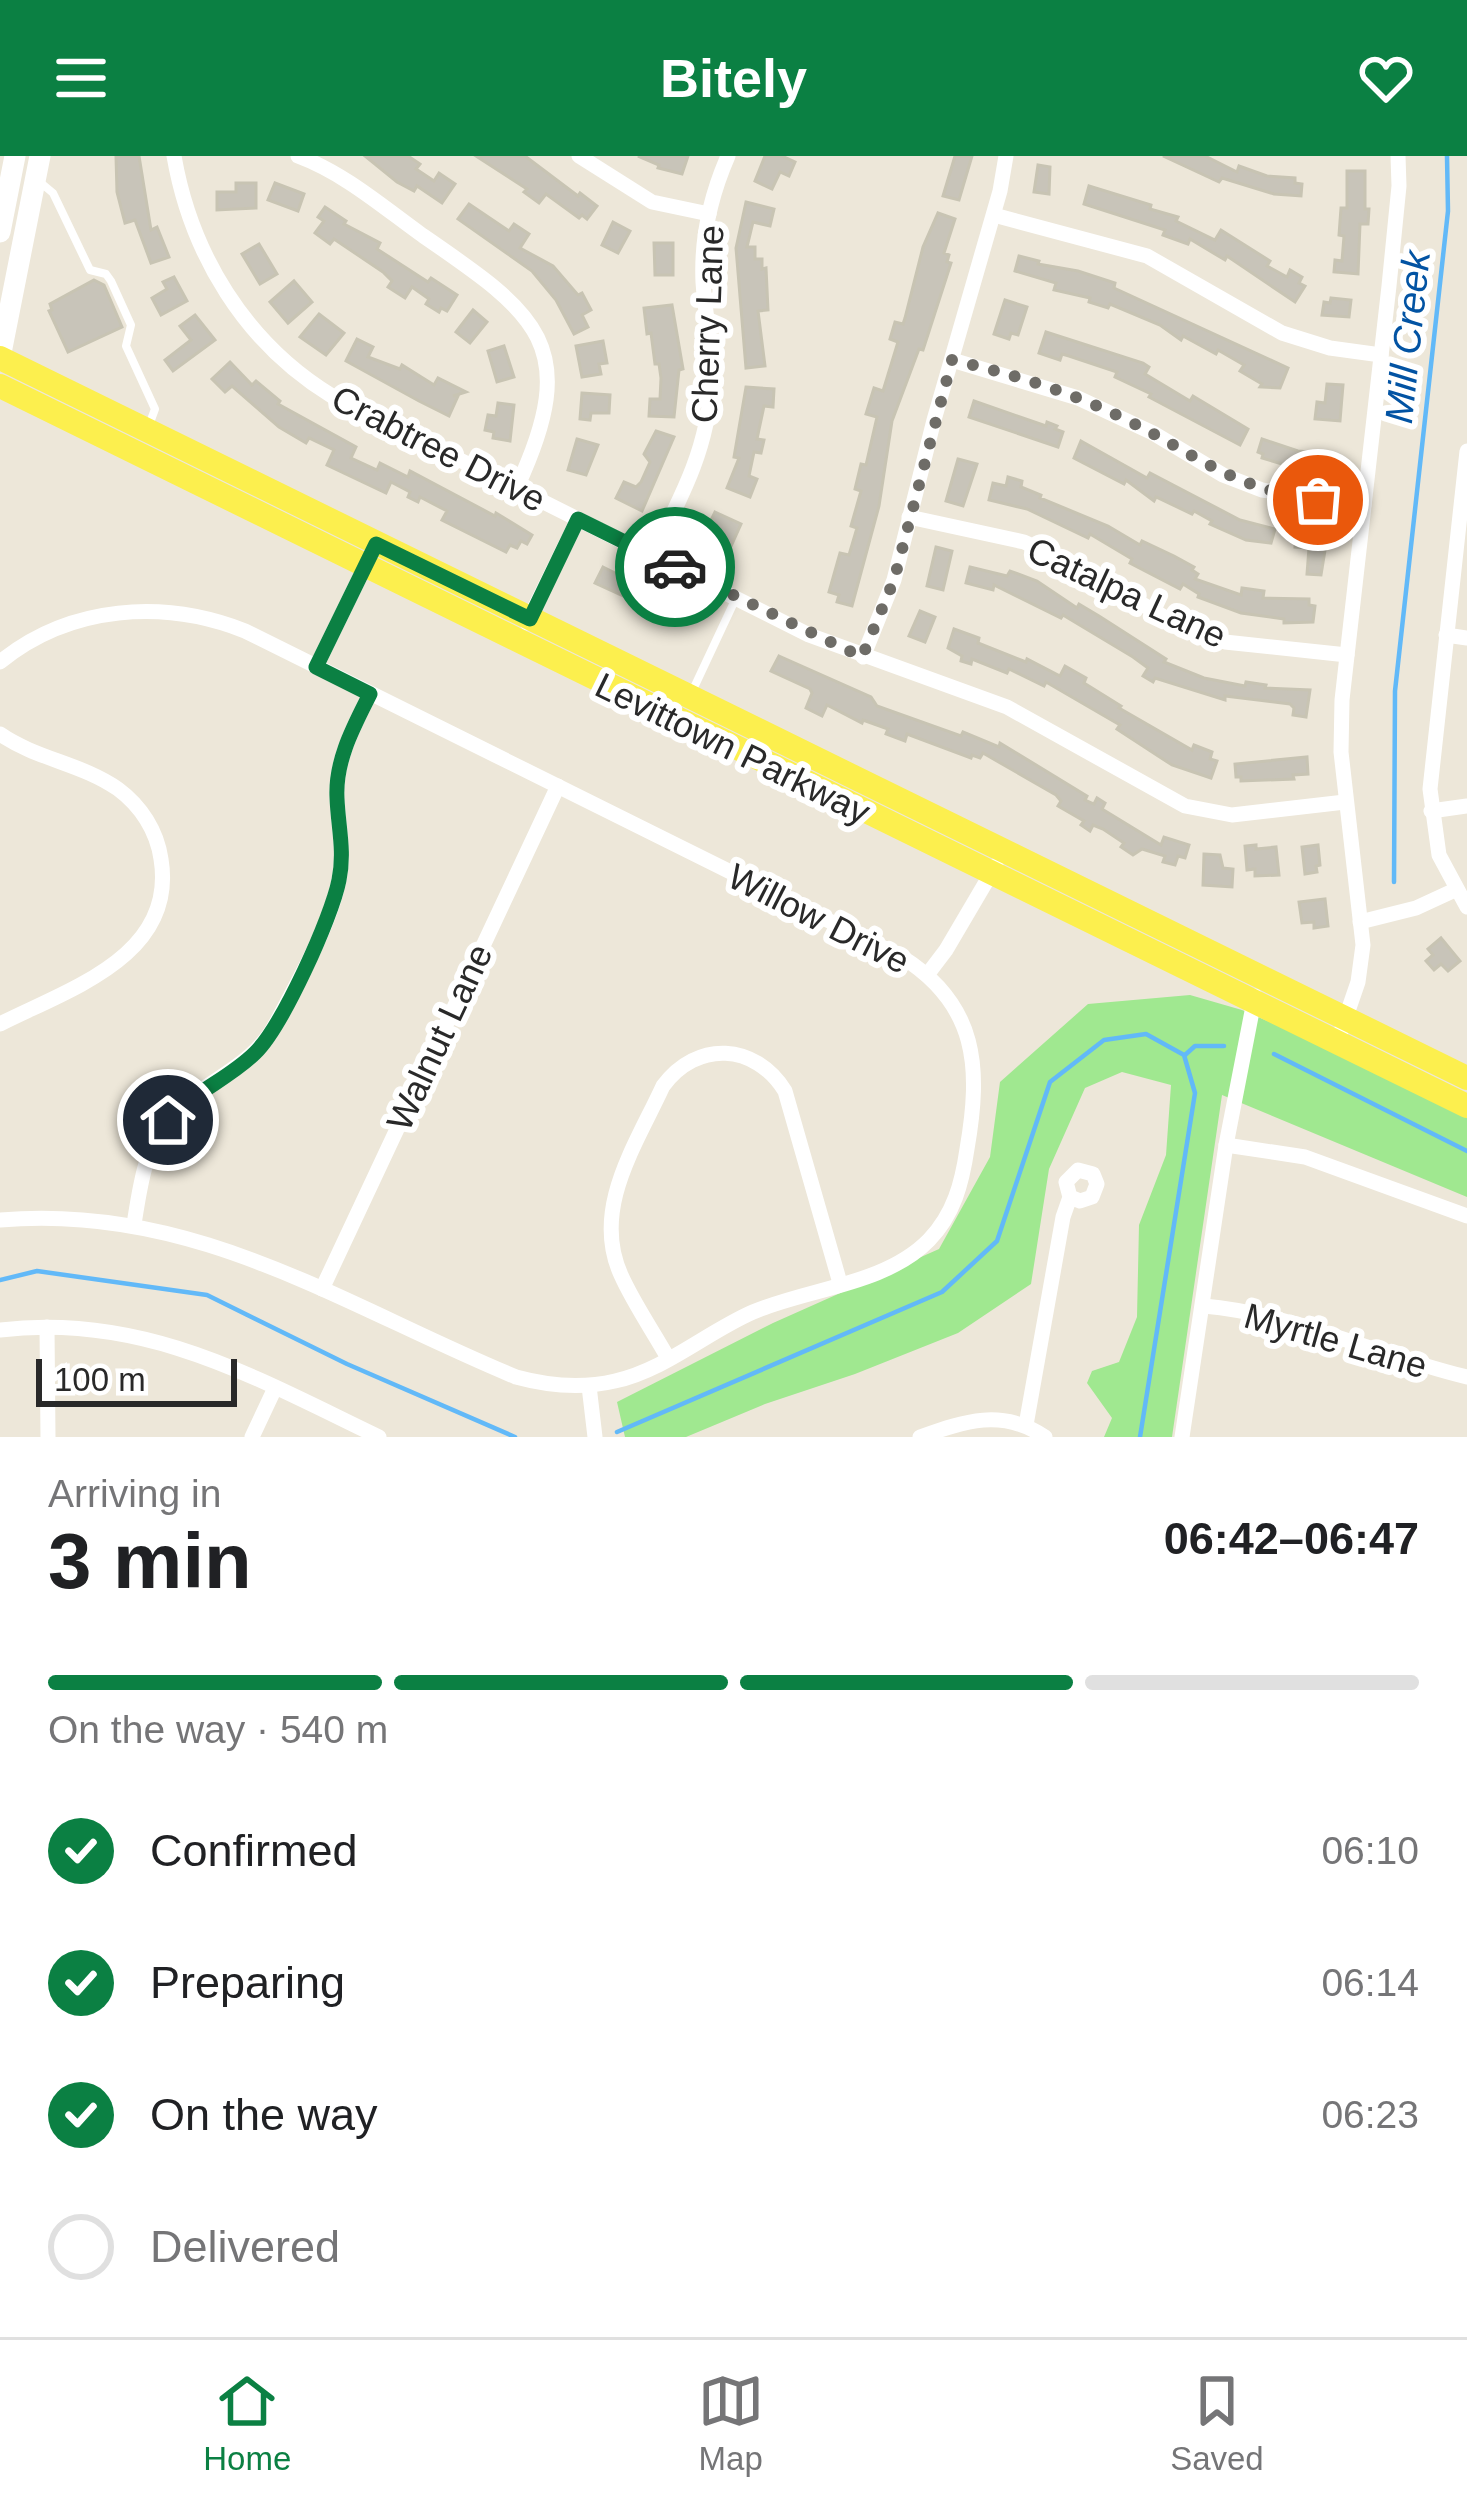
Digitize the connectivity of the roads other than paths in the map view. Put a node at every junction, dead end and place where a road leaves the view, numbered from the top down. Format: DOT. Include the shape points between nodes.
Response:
graph roads {
  1 [pos="15,156"];
  2 [pos="174,156"];
  3 [pos="298,156"];
  4 [pos="579,156"];
  5 [pos="728,156"];
  6 [pos="1006,156"];
  7 [pos="1398,156"];
  8 [pos="38,167"];
  9 [pos="709,214"];
  10 [pos="994,215"];
  11 [pos="0,232"];
  12 [pos="1381,355"];
  13 [pos="0,358"];
  14 [pos="952,360"];
  15 [pos="0,386"];
  16 [pos="146,430"];
  17 [pos="1467,452"];
  18 [pos="517,487"];
  19 [pos="1364,505"];
  20 [pos="909,517"];
  21 [pos="578,519"];
  22 [pos="371,555"];
  23 [pos="652,556"];
  24 [pos="736,597"];
  25 [pos="524,631"];
  26 [pos="1446,635"];
  27 [pos="1467,638"];
  28 [pos="1346,655"];
  29 [pos="862,657"];
  30 [pos="0,662"];
  31 [pos="316,667"];
  32 [pos="370,694"];
  33 [pos="689,698"];
  34 [pos="0,734"];
  35 [pos="558,786"];
  36 [pos="1345,802"];
  37 [pos="1467,806"];
  38 [pos="1431,811"];
  39 [pos="997,863"];
  40 [pos="1455,890"];
  41 [pos="1467,907"];
  42 [pos="1360,922"];
  43 [pos="927,975"];
  44 [pos="1258,976"];
  45 [pos="1254,1002"];
  46 [pos="0,1024"];
  47 [pos="1341,1030"];
  48 [pos="1467,1078"];
  49 [pos="1467,1106"];
  50 [pos="1226,1145"];
  51 [pos="1070,1197"];
  52 [pos="1467,1216"];
  53 [pos="0,1220"];
  54 [pos="134,1224"];
  55 [pos="840,1283"];
  56 [pos="322,1288"];
  57 [pos="1204,1306"];
  58 [pos="47,1327"];
  59 [pos="0,1330"];
  60 [pos="668,1358"];
  61 [pos="1467,1377"];
  62 [pos="589,1386"];
  63 [pos="275,1388"];
  64 [pos="1026,1426"];
  65 [pos="48,1437"];
  66 [pos="252,1437"];
  67 [pos="379,1437"];
  68 [pos="595,1437"];
  69 [pos="920,1437"];
  70 [pos="1045,1437"];
  71 [pos="1182,1437"];
  1 -- 11 [label="main road"];
  2 -- 18 [label="street, Crabtree Drive" via="200,248 272,349 332,396"];
  3 -- 18 [label="street" via="334,172 500,289 529,322 545,363 547,407"];
  4 -- 9 [label="street" via="652,202"];
  5 -- 9 [label="street, Cherry Lane"];
  6 -- 10 [label="street"];
  7 -- 12 [label="street"];
  8 -- 13 [label="main road"];
  8 -- 16 [label="lane" via="91,270 106,274 131,325 126,346 155,410"];
  9 -- 23 [label="street, Cherry Lane" via="706,422 692,476"];
  10 -- 12 [label="street" via="1147,256 1282,333"];
  10 -- 14 [label="street"];
  12 -- 19 [label="street"];
  13 -- 16 [label="main road, Levittown Parkway"];
  14 -- 19 [label="street" via="1078,398 1262,490"];
  14 -- 20 [label="street"];
  15 -- 22 [label="main road, Levittown Parkway"];
  16 -- 22 [label="main road, Levittown Parkway"];
  17 -- 26 [label="street"];
  18 -- 21 [label="street, Crabtree Drive"];
  19 -- 28 [label="street"];
  20 -- 28 [label="street, Catalpa Lane" via="1024,542 1225,643"];
  20 -- 29 [label="street"];
  21 -- 23 [label="street, Crabtree Drive"];
  21 -- 25 [label="street"];
  22 -- 25 [label="main road, Levittown Parkway"];
  22 -- 31 [label="street"];
  23 -- 24 [label="street, Crabtree Drive"];
  24 -- 29 [label="street, Crabtree Drive"];
  24 -- 33 [label="lane"];
  25 -- 33 [label="main road, Levittown Parkway"];
  25 -- 39 [label="main road, Levittown Parkway"];
  26 -- 27 [label="street"];
  26 -- 38 [label="street"];
  28 -- 36 [label="street"];
  29 -- 36 [label="street, Crabtree Drive" via="1007,707 1185,806 1232,815"];
  30 -- 31 [label="street, Willow Drive" via="76,621 166,611 226,624"];
  31 -- 32 [label="street, Willow Drive"];
  32 -- 35 [label="street, Willow Drive"];
  32 -- 54 [label="street" via="339,771 342,859 330,909 267,1040 178,1109 156,1138"];
  33 -- 39 [label="main road, Levittown Parkway"];
  34 -- 46 [label="street" via="121,791 153,830 163,879 150,928 129,954"];
  35 -- 43 [label="street, Willow Drive"];
  35 -- 56 [label="street, Walnut Lane"];
  36 -- 42 [label="street"];
  37 -- 38 [label="street"];
  38 -- 40 [label="street" via="1438,855"];
  39 -- 43 [label="street"];
  39 -- 44 [label="main road, Levittown Parkway"];
  39 -- 45 [label="main road, Levittown Parkway"];
  40 -- 41 [label="street"];
  40 -- 42 [label="street"];
  42 -- 47 [label="street" via="1361,965"];
  43 -- 55 [label="street, Willow Drive" via="961,1019 974,1064 957,1196 914,1253"];
  44 -- 45 [label="street"];
  44 -- 47 [label="main road, Levittown Parkway"];
  45 -- 47 [label="main road, Levittown Parkway"];
  45 -- 50 [label="street"];
  47 -- 48 [label="main road, Levittown Parkway"];
  47 -- 49 [label="main road, Levittown Parkway"];
  50 -- 52 [label="street" via="1306,1157"];
  50 -- 57 [label="street"];
  51 -- 64 [label="street"];
  53 -- 54 [label="street, Willow Drive"];
  54 -- 56 [label="street, Willow Drive" via="219,1245"];
  55 -- 60 [label="street, Willow Drive" via="752,1312"];
  55 -- 60 [label="street" via="785,1091 756,1060 731,1052 694,1058 663,1086 610,1216 621,1275"];
  56 -- 62 [label="street, Willow Drive" via="516,1377"];
  57 -- 61 [label="street, Myrtle Lane" via="1276,1317"];
  57 -- 71 [label="street"];
  58 -- 59 [label="street"];
  58 -- 63 [label="street" via="166,1342"];
  58 -- 65 [label="street"];
  60 -- 62 [label="street, Willow Drive"];
  62 -- 68 [label="street"];
  63 -- 66 [label="street"];
  63 -- 67 [label="street"];
  64 -- 69 [label="street" via="977,1419"];
  64 -- 70 [label="street"];
}
